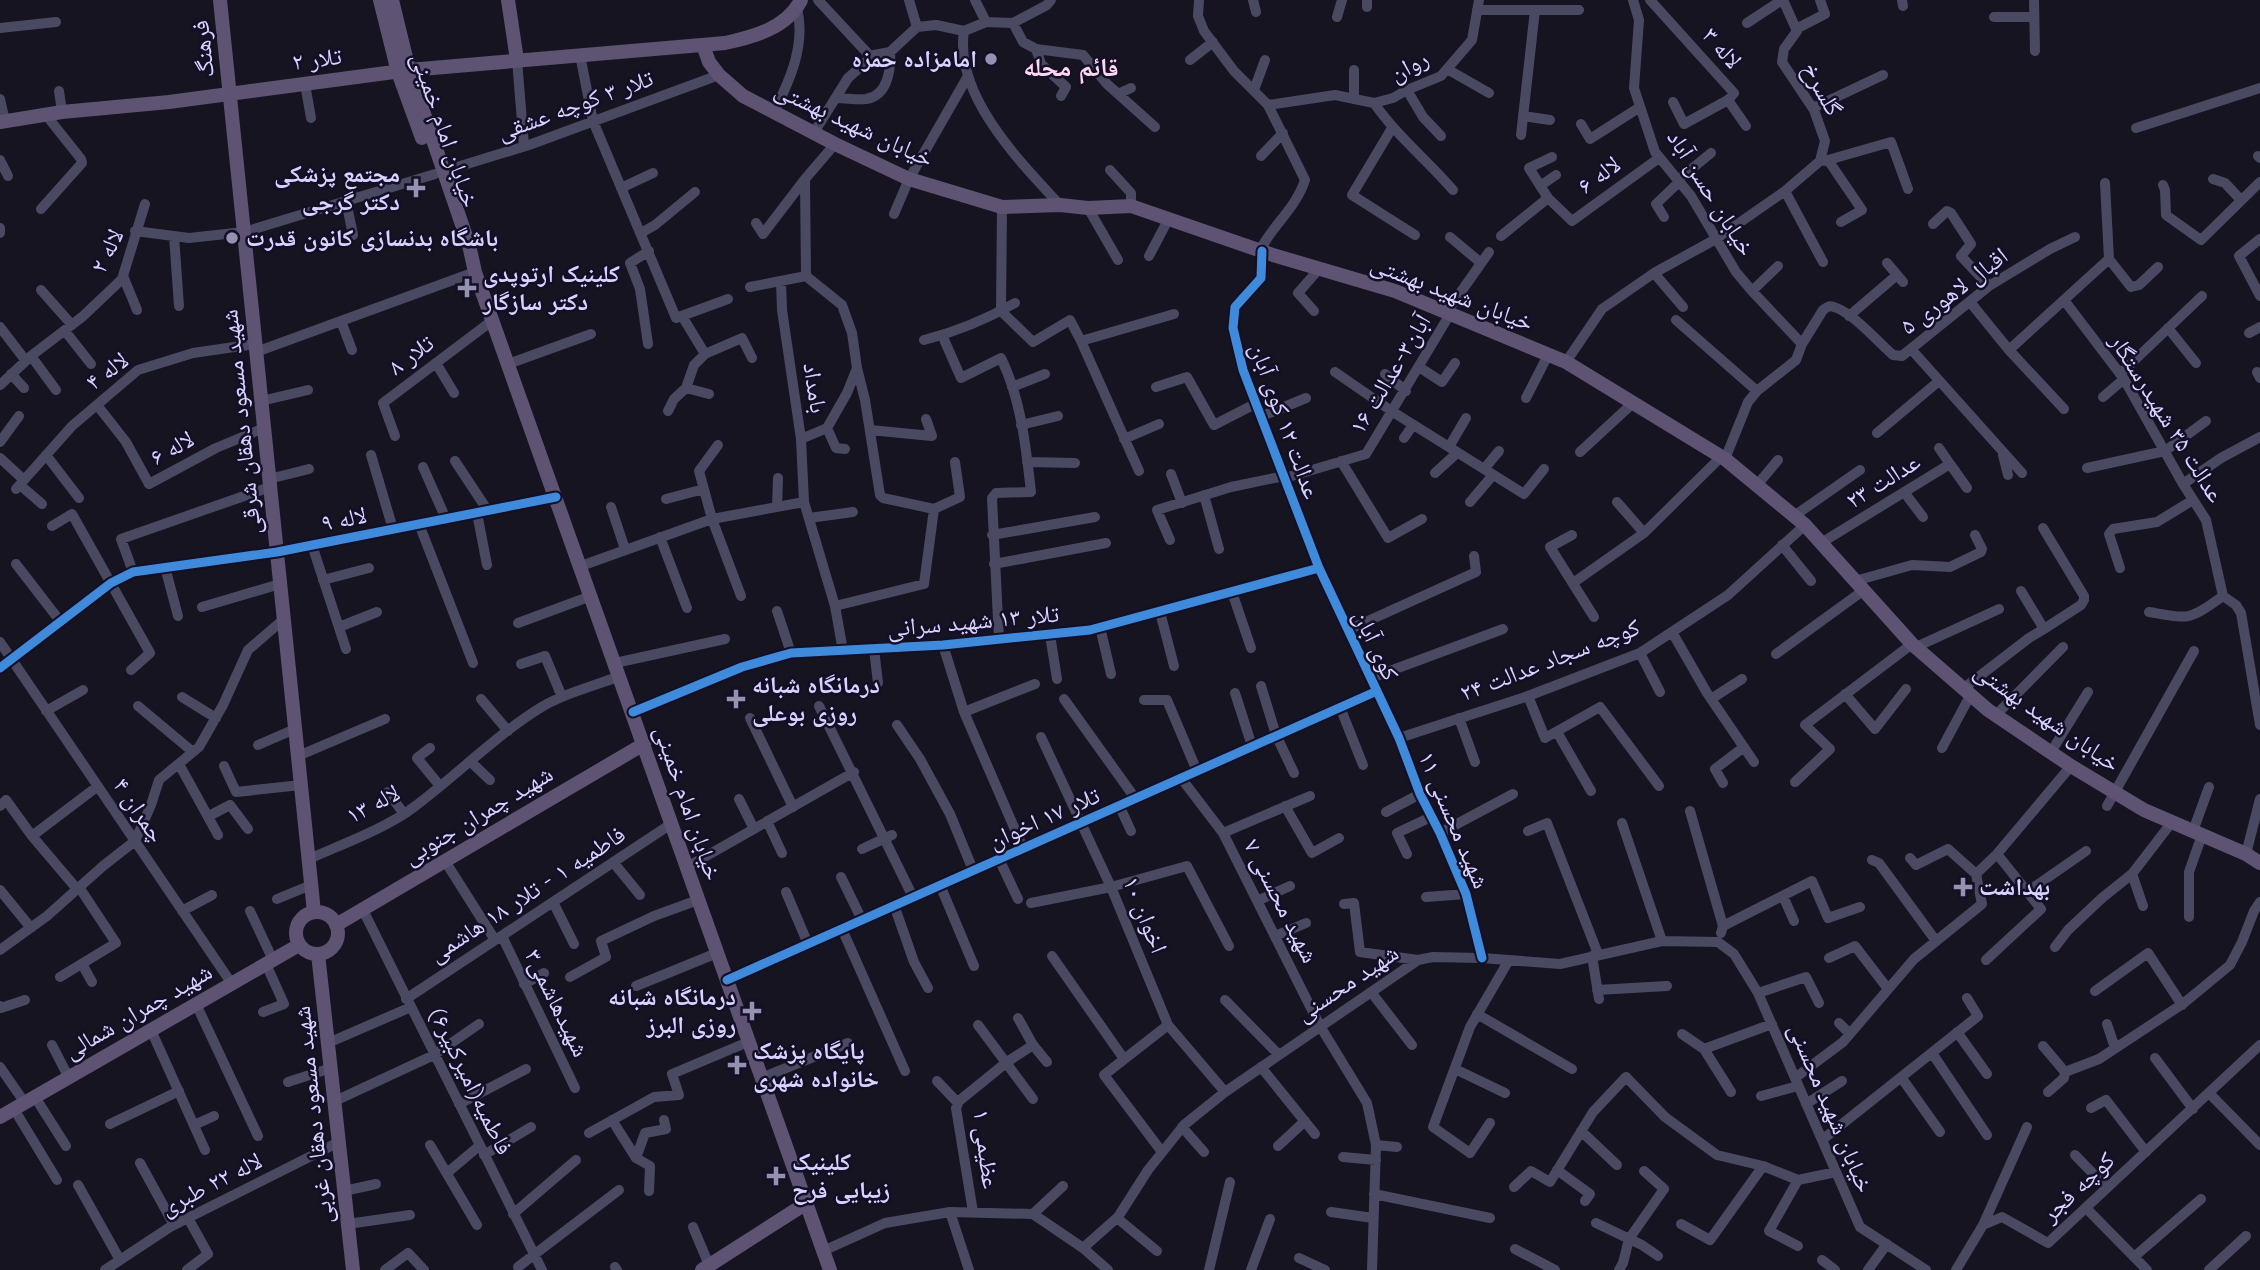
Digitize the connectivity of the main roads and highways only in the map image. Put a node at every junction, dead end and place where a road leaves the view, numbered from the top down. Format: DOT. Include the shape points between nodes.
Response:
graph roads {
  1 [pos="220,0"];
  2 [pos="380,0"];
  3 [pos="392,0"];
  4 [pos="508,0"];
  5 [pos="799,4"];
  6 [pos="703,45"];
  7 [pos="517,61"];
  8 [pos="404,71"];
  9 [pos="231,94"];
  10 [pos="2,122"];
  11 [pos="644,744"];
  12 [pos="2260,863"];
  13 [pos="314,912"];
  14 [pos="336,925"];
  15 [pos="299,945"];
  16 [pos="318,954"];
  17 [pos="0,1117"];
  18 [pos="805,1204"];
  19 [pos="705,1268"];
  20 [pos="353,1270"];
  21 [pos="830,1270"];
  1 -- 9 [label="main road, فرهنگ"];
  2 -- 8 [label="main road, خیابان امام خمینی"];
  3 -- 8 [label="main road, خیابان امام خمینی"];
  4 -- 7 [label="main road"];
  5 -- 6 [label="main road" via="780,23 756,36"];
  6 -- 7 [label="main road"];
  6 -- 12 [label="main road, خیابان شهید بهشتی" via="719,75 743,96 909,178 1002,207 1131,206 1395,291 1566,362 1724,458 1757,485 1799,521 1914,646 1996,715 2144,810"];
  7 -- 8 [label="main road, تلار ۲"];
  8 -- 9 [label="main road, تلار ۲"];
  8 -- 11 [label="main road, خیابان امام خمینی"];
  9 -- 10 [label="main road, تلار ۲"];
  9 -- 13 [label="main road, شهید مسعود دهقان شرقی"];
  11 -- 14 [label="main road, شهید چمران جنوبی"];
  11 -- 18 [label="main road, خیابان امام خمینی"];
  13 -- 14 [label="main road" via="327,915"];
  13 -- 15 [label="main road" via="297,924"];
  14 -- 16 [label="main road" via="336,941"];
  15 -- 16 [label="main road"];
  15 -- 17 [label="main road, شهید چمران شمالی"];
  16 -- 20 [label="main road, شهید مسعود دهقان غربی"];
  18 -- 19 [label="main road"];
  18 -- 21 [label="main road, خیابان امام خمینی"];
}
